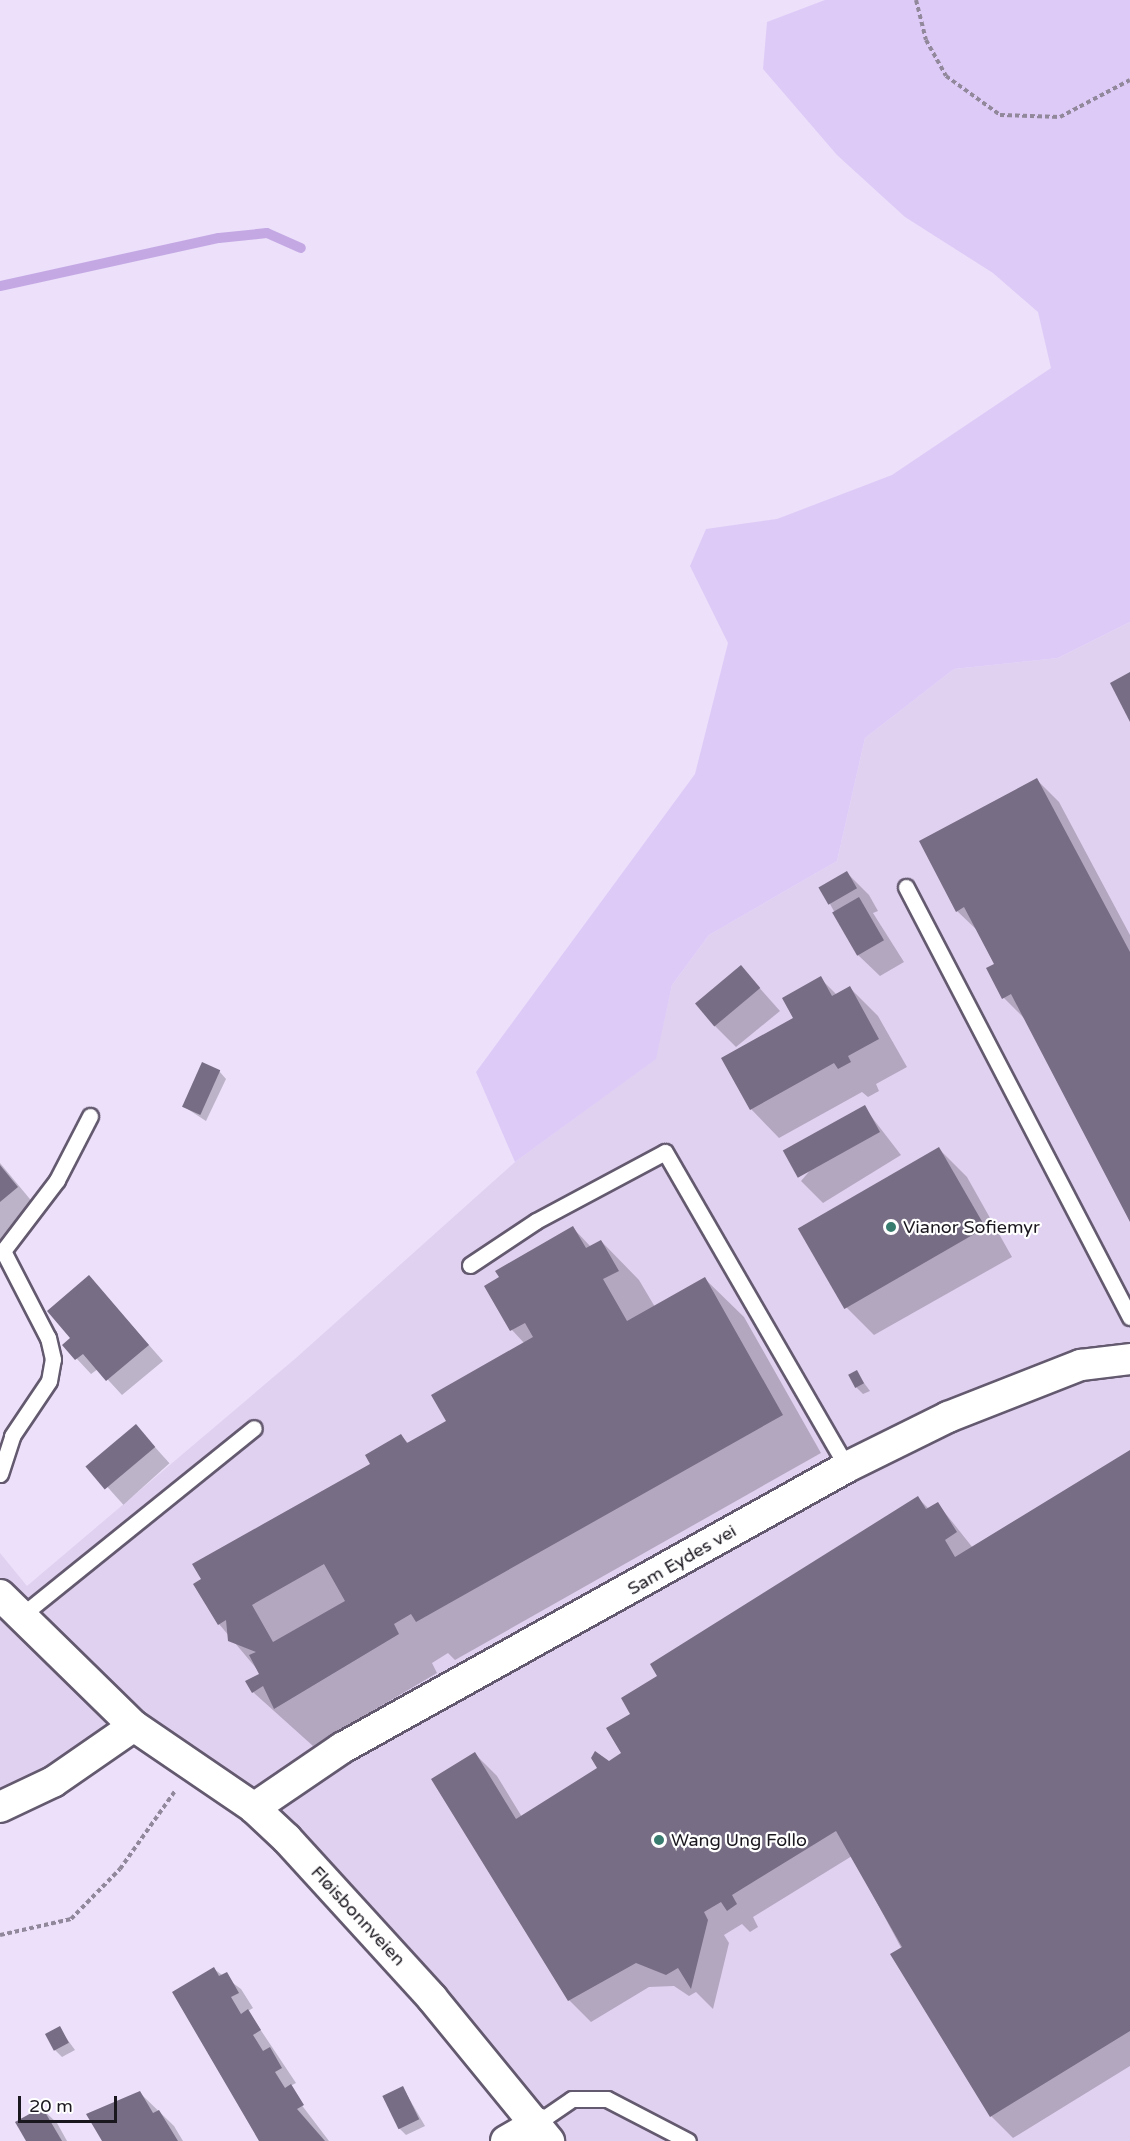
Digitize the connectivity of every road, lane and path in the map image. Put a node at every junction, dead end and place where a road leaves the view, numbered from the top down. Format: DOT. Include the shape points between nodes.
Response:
graph roads {
  1 [pos="916,0"];
  2 [pos="1130,80"];
  3 [pos="906,887"];
  4 [pos="90,1116"];
  5 [pos="470,1265"];
  6 [pos="1128,1307"];
  7 [pos="1130,1359"];
  8 [pos="254,1428"];
  9 [pos="847,1467"];
  10 [pos="0,1474"];
  11 [pos="0,1595"];
  12 [pos="21,1616"];
  13 [pos="134,1726"];
  14 [pos="192,1767"];
  15 [pos="0,1807"];
  16 [pos="254,1808"];
  17 [pos="0,1935"];
  18 [pos="543,2132"];
  19 [pos="506,2141"];
  20 [pos="688,2141"];
  1 -- 2 [label="path" via="926,40 946,76 1000,115 1060,117"];
  3 -- 6 [label="lane"];
  4 -- 10 [label="lane" via="57,1180 3,1251 48,1338 53,1359 49,1382 12,1436"];
  5 -- 9 [label="lane" via="536,1221 665,1152"];
  7 -- 9 [label="street, Sam Eydes vei" via="1081,1365 948,1417"];
  8 -- 12 [label="lane"];
  9 -- 16 [label="street, Sam Eydes vei" via="342,1748"];
  11 -- 12 [label="street, Fløisbonnveien"];
  12 -- 13 [label="street, Fløisbonnveien"];
  13 -- 14 [label="street, Fløisbonnveien"];
  13 -- 15 [label="street" via="53,1782"];
  14 -- 16 [label="street, Fløisbonnveien"];
  14 -- 17 [label="path" via="120,1869 71,1919"];
  16 -- 18 [label="street, Fløisbonnveien" via="432,1998"];
  18 -- 19 [label="street"];
  18 -- 20 [label="lane" via="572,2099 607,2099"];
}
